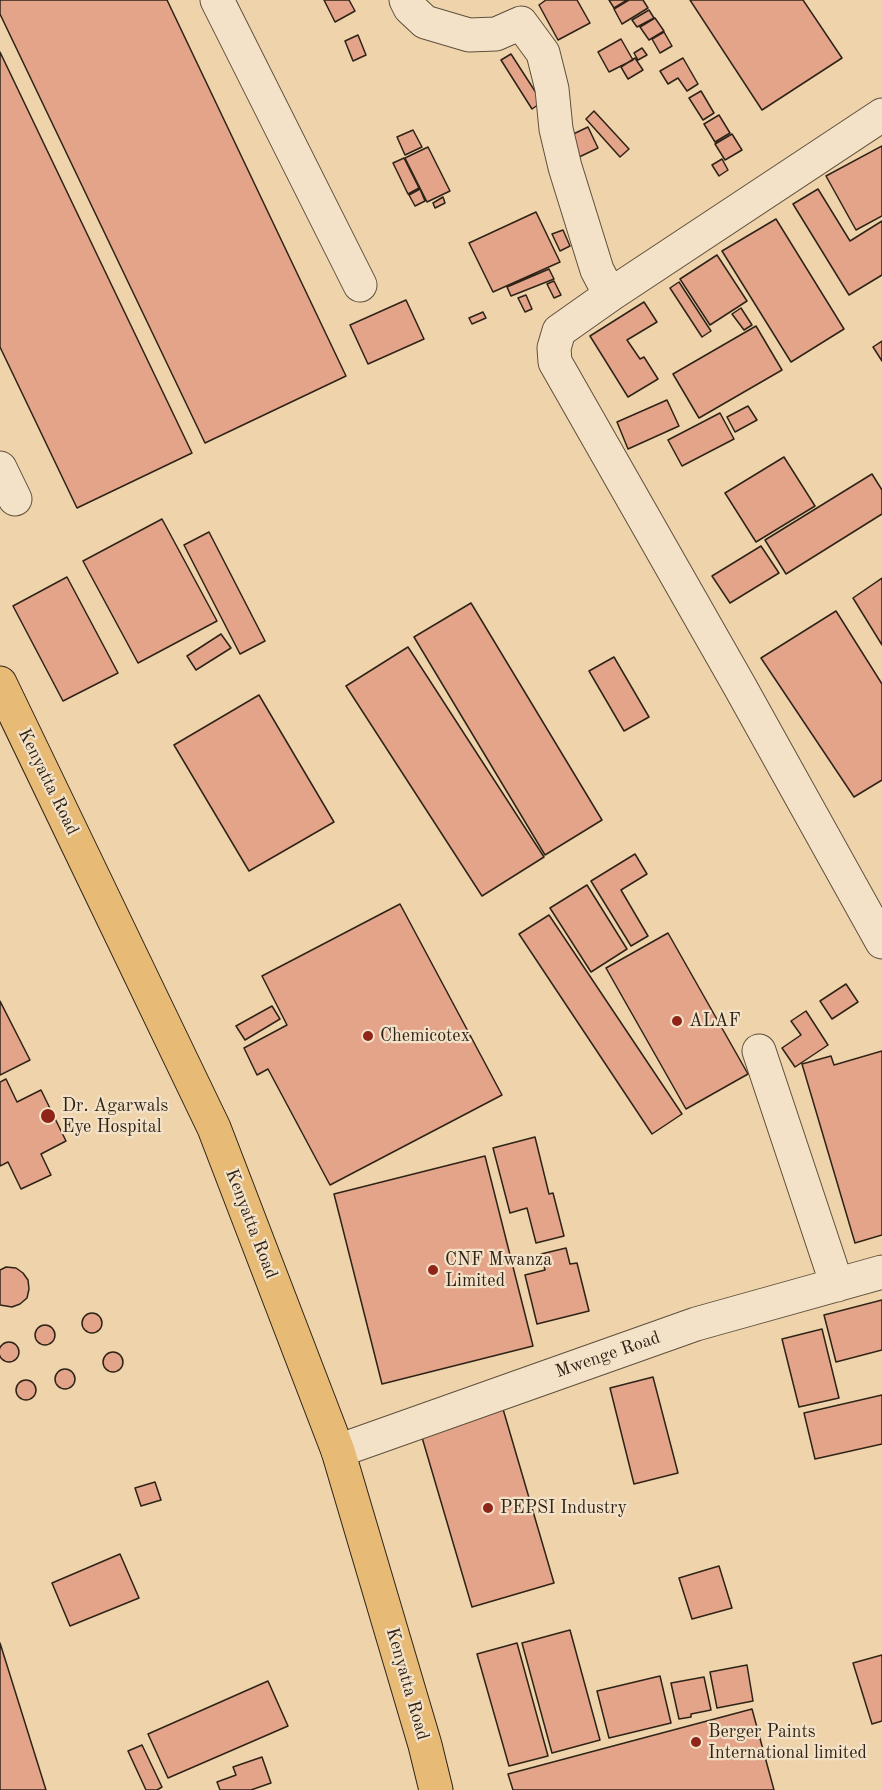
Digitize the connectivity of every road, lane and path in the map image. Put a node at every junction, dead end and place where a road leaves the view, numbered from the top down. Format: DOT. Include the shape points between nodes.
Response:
graph roads {
  1 [pos="217,0"];
  2 [pos="406,0"];
  3 [pos="882,115"];
  4 [pos="360,285"];
  5 [pos="610,295"];
  6 [pos="0,468"];
  7 [pos="15,499"];
  8 [pos="0,683"];
  9 [pos="882,942"];
  10 [pos="759,1051"];
  11 [pos="882,1272"];
  12 [pos="837,1285"];
  13 [pos="338,1451"];
  14 [pos="436,1790"];
  1 -- 4 [label="street"];
  2 -- 5 [label="street" via="425,22 469,35 496,34 521,23 543,53 565,167 597,270"];
  3 -- 5 [label="street"];
  5 -- 9 [label="street" via="559,331 555,362"];
  6 -- 7 [label="street"];
  8 -- 13 [label="highway, Kenyatta Road" via="214,1128"];
  10 -- 12 [label="street"];
  11 -- 12 [label="street, Mwenge Road"];
  12 -- 13 [label="street, Mwenge Road" via="696,1324"];
  13 -- 14 [label="highway, Kenyatta Road"];
}
